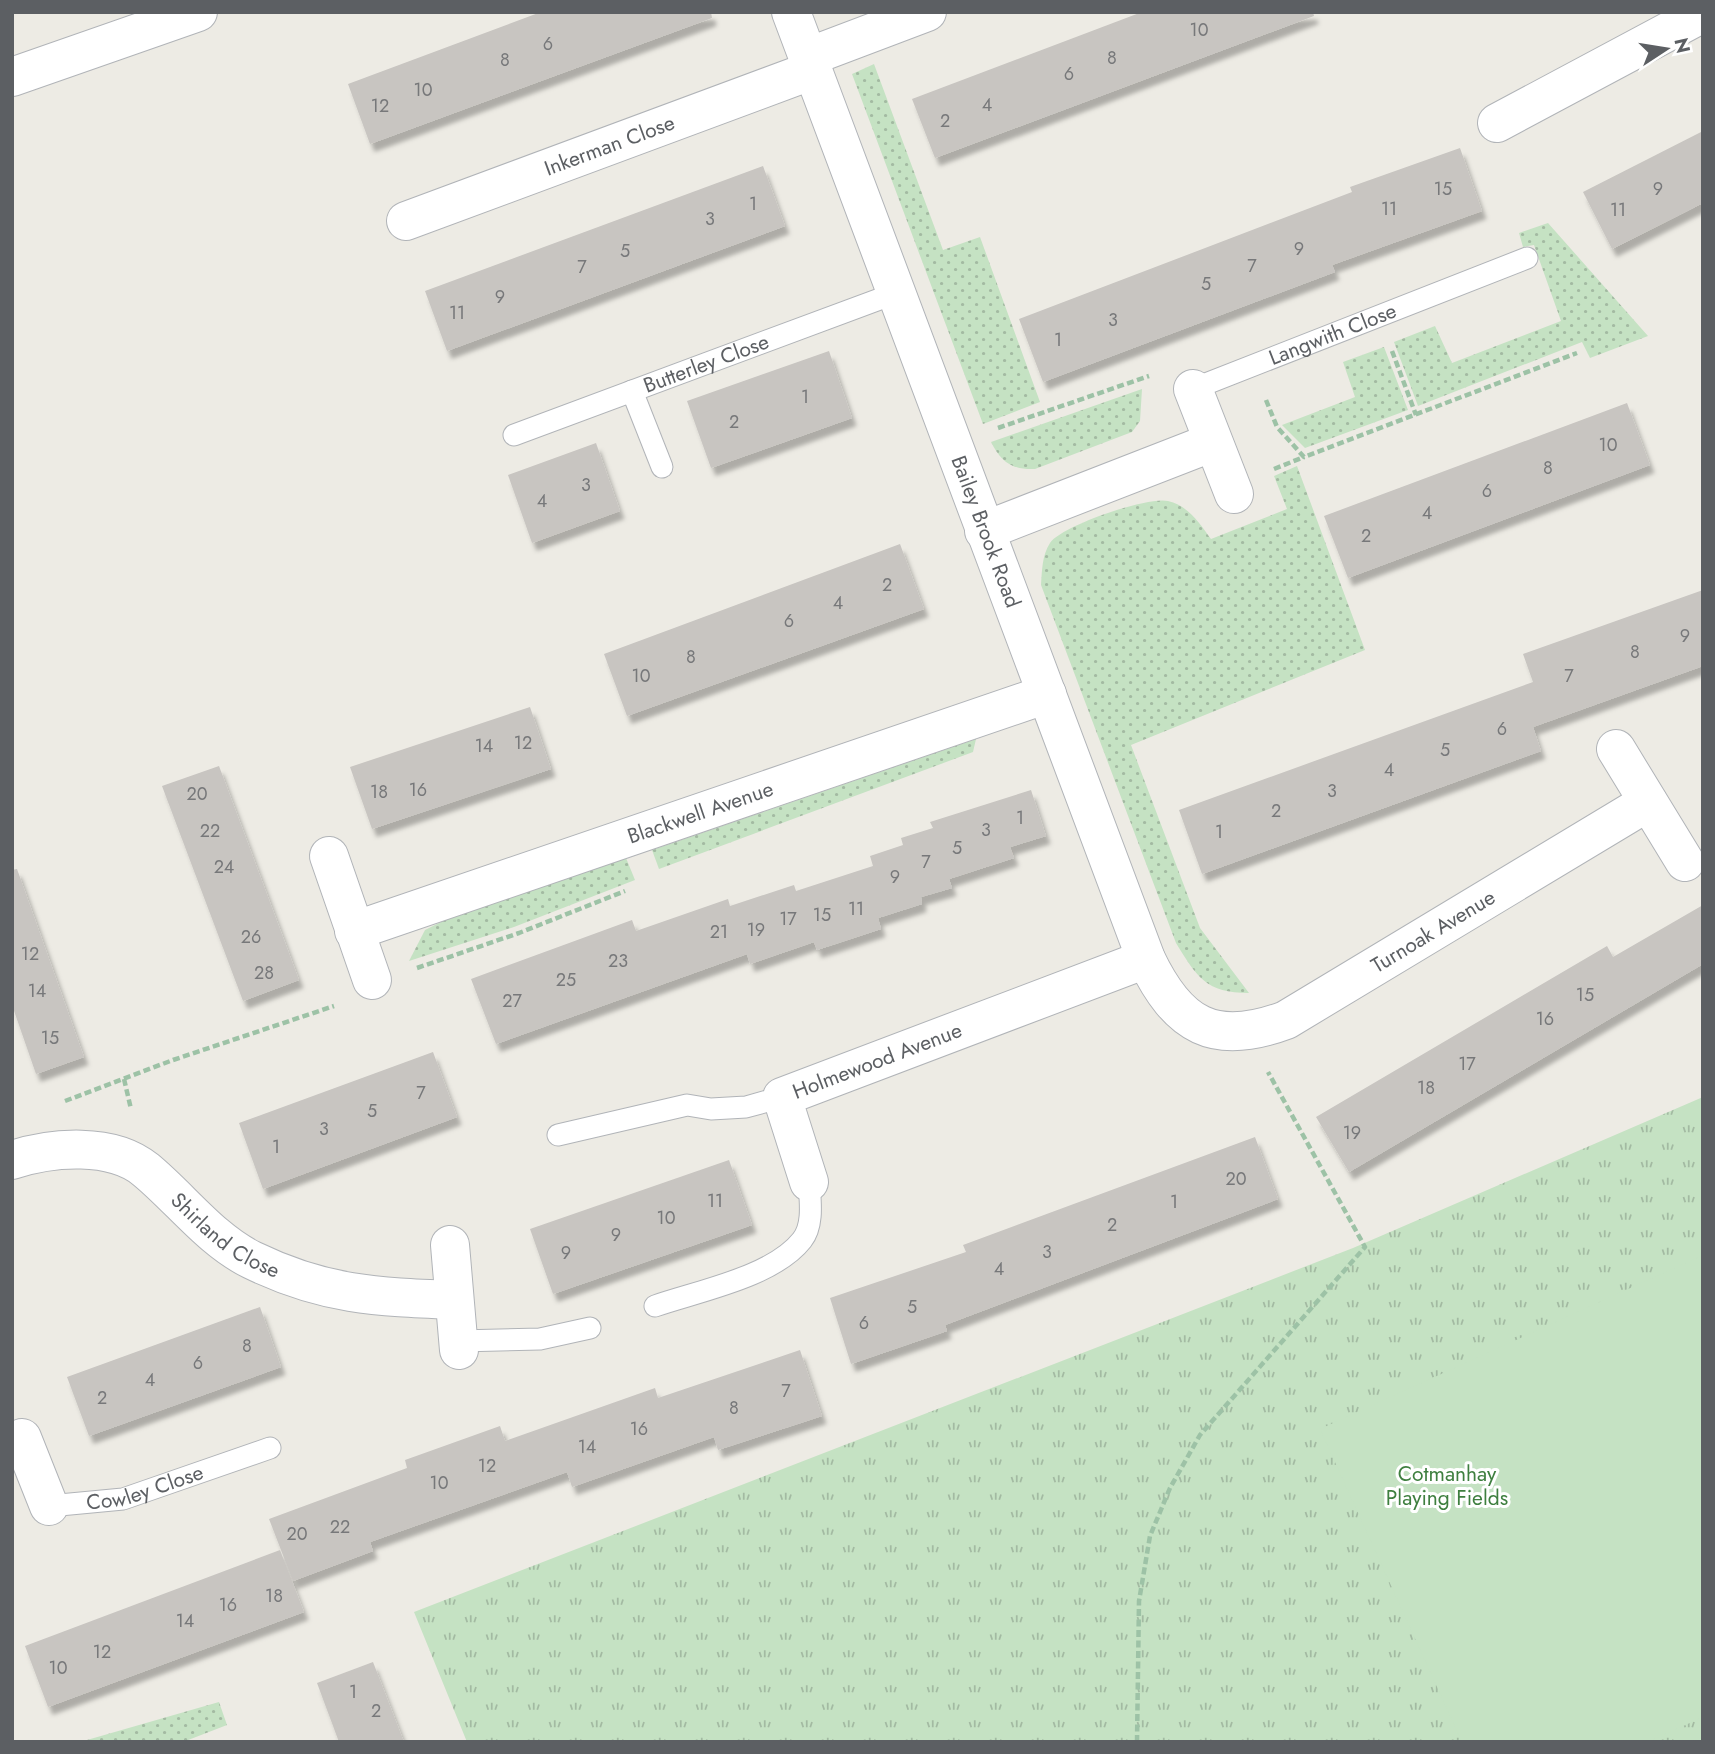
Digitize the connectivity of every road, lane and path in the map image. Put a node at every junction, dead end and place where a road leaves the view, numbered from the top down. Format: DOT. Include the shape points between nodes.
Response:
graph roads {
  1 [pos="198,12"];
  2 [pos="791,12"];
  3 [pos="927,12"];
  4 [pos="1703,13"];
  5 [pos="810,63"];
  6 [pos="12,77"];
  7 [pos="1497,123"];
  8 [pos="406,221"];
  9 [pos="1527,258"];
  10 [pos="897,293"];
  11 [pos="1389,345"];
  12 [pos="1577,353"];
  13 [pos="1252,367"];
  14 [pos="1193,389"];
  15 [pos="632,391"];
  16 [pos="1416,415"];
  17 [pos="514,435"];
  18 [pos="1213,442"];
  19 [pos="951,444"];
  20 [pos="1304,457"];
  21 [pos="1281,466"];
  22 [pos="662,467"];
  23 [pos="1234,494"];
  24 [pos="984,531"];
  25 [pos="1047,694"];
  26 [pos="1616,749"];
  27 [pos="1648,802"];
  28 [pos="329,856"];
  29 [pos="1685,862"];
  30 [pos="354,931"];
  31 [pos="1146,959"];
  32 [pos="372,980"];
  33 [pos="1209,1027"];
  34 [pos="1250,1032"];
  35 [pos="782,1097"];
  36 [pos="62,1102"];
  37 [pos="558,1135"];
  38 [pos="12,1160"];
  39 [pos="808,1182"];
  40 [pos="450,1245"];
  41 [pos="454,1300"];
  42 [pos="655,1306"];
  43 [pos="590,1328"];
  44 [pos="458,1345"];
  45 [pos="22,1438"];
  46 [pos="270,1448"];
  47 [pos="33,1489"];
  48 [pos="1138,1742"];
  1 -- 6 [label="street"];
  2 -- 5 [label="street, Bailey Brook Road"];
  3 -- 5 [label="street, Inkerman Close"];
  4 -- 7 [label="street"];
  5 -- 8 [label="street, Inkerman Close"];
  5 -- 10 [label="street, Bailey Brook Road"];
  9 -- 13 [label="lane, Langwith Close"];
  10 -- 15 [label="lane, Butterley Close"];
  10 -- 19 [label="street, Bailey Brook Road"];
  11 -- 16 [label="path"];
  12 -- 16 [label="path"];
  13 -- 14 [label="lane, Langwith Close"];
  13 -- 20 [label="path" via="1277,427"];
  14 -- 18 [label="street"];
  14 -- 19 [label="path" via="1158,373"];
  15 -- 17 [label="lane, Butterley Close"];
  15 -- 22 [label="lane"];
  16 -- 20 [label="path"];
  18 -- 23 [label="street"];
  18 -- 24 [label="street"];
  19 -- 24 [label="street, Bailey Brook Road"];
  20 -- 21 [label="path"];
  24 -- 25 [label="street, Bailey Brook Road"];
  25 -- 30 [label="street, Blackwell Avenue"];
  25 -- 31 [label="street, Bailey Brook Road"];
  26 -- 27 [label="street"];
  27 -- 29 [label="street"];
  27 -- 34 [label="street, Turnoak Avenue" via="1286,1020"];
  28 -- 30 [label="street"];
  30 -- 32 [label="street"];
  31 -- 33 [label="street, Bailey Brook Road" via="1178,1011"];
  31 -- 35 [label="street, Holmewood Avenue"];
  32 -- 36 [label="path" via="376,991"];
  33 -- 34 [label="street, Turnoak Avenue"];
  34 -- 48 [label="path" via="1364,1247 1200,1435 1170,1488 1150,1536 1139,1601"];
  35 -- 37 [label="lane" via="746,1107 687,1105"];
  35 -- 39 [label="street, Holmewood Avenue"];
  38 -- 41 [label="street, Shirland Close" via="66,1150 113,1155 144,1168 215,1234 250,1259 340,1293"];
  39 -- 42 [label="lane, Holmewood Avenue" via="811,1210 804,1239 784,1257 761,1270"];
  40 -- 41 [label="street"];
  41 -- 44 [label="street"];
  43 -- 44 [label="lane" via="540,1339"];
  45 -- 47 [label="street, Cowley Close"];
  46 -- 47 [label="lane, Cowley Close" via="123,1499"];
}
